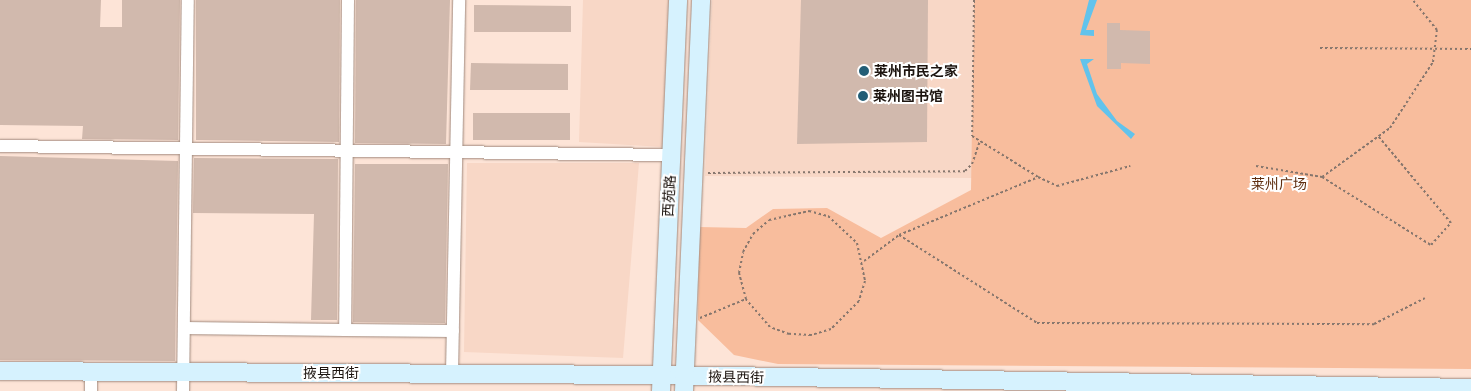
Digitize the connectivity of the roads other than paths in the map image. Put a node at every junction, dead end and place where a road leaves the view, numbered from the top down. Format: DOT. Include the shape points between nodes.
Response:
graph roads {
  1 [pos="188,0"];
  2 [pos="348,0"];
  3 [pos="459,0"];
  4 [pos="678,0"];
  5 [pos="701,0"];
  6 [pos="0,146"];
  7 [pos="187,149"];
  8 [pos="348,151"];
  9 [pos="456,153"];
  10 [pos="671,155"];
  11 [pos="184,328"];
  12 [pos="346,330"];
  13 [pos="453,331"];
  14 [pos="0,371"];
  15 [pos="91,372"];
  16 [pos="183,372"];
  17 [pos="452,374"];
  18 [pos="661,383"];
  19 [pos="684,383"];
  20 [pos="1471,388"];
  21 [pos="91,391"];
  22 [pos="183,391"];
  1 -- 7 [label="street"];
  2 -- 8 [label="street"];
  3 -- 9 [label="street"];
  4 -- 10 [label="main road, 西苑路"];
  5 -- 19 [label="main road, 西苑路"];
  6 -- 7 [label="street"];
  7 -- 8 [label="street"];
  7 -- 11 [label="street"];
  8 -- 9 [label="street"];
  8 -- 12 [label="street"];
  9 -- 10 [label="street"];
  9 -- 13 [label="street"];
  10 -- 18 [label="main road, 西苑路"];
  11 -- 12 [label="street"];
  11 -- 16 [label="street"];
  12 -- 13 [label="street"];
  13 -- 17 [label="street"];
  14 -- 15 [label="main road, 掖县西街"];
  15 -- 16 [label="main road, 掖县西街"];
  15 -- 21 [label="street"];
  16 -- 17 [label="main road, 掖县西街"];
  16 -- 22 [label="street"];
  17 -- 18 [label="main road, 掖县西街"];
  18 -- 19 [label="main road, 掖县西街"];
  19 -- 20 [label="main road, 掖县西街"];
}
